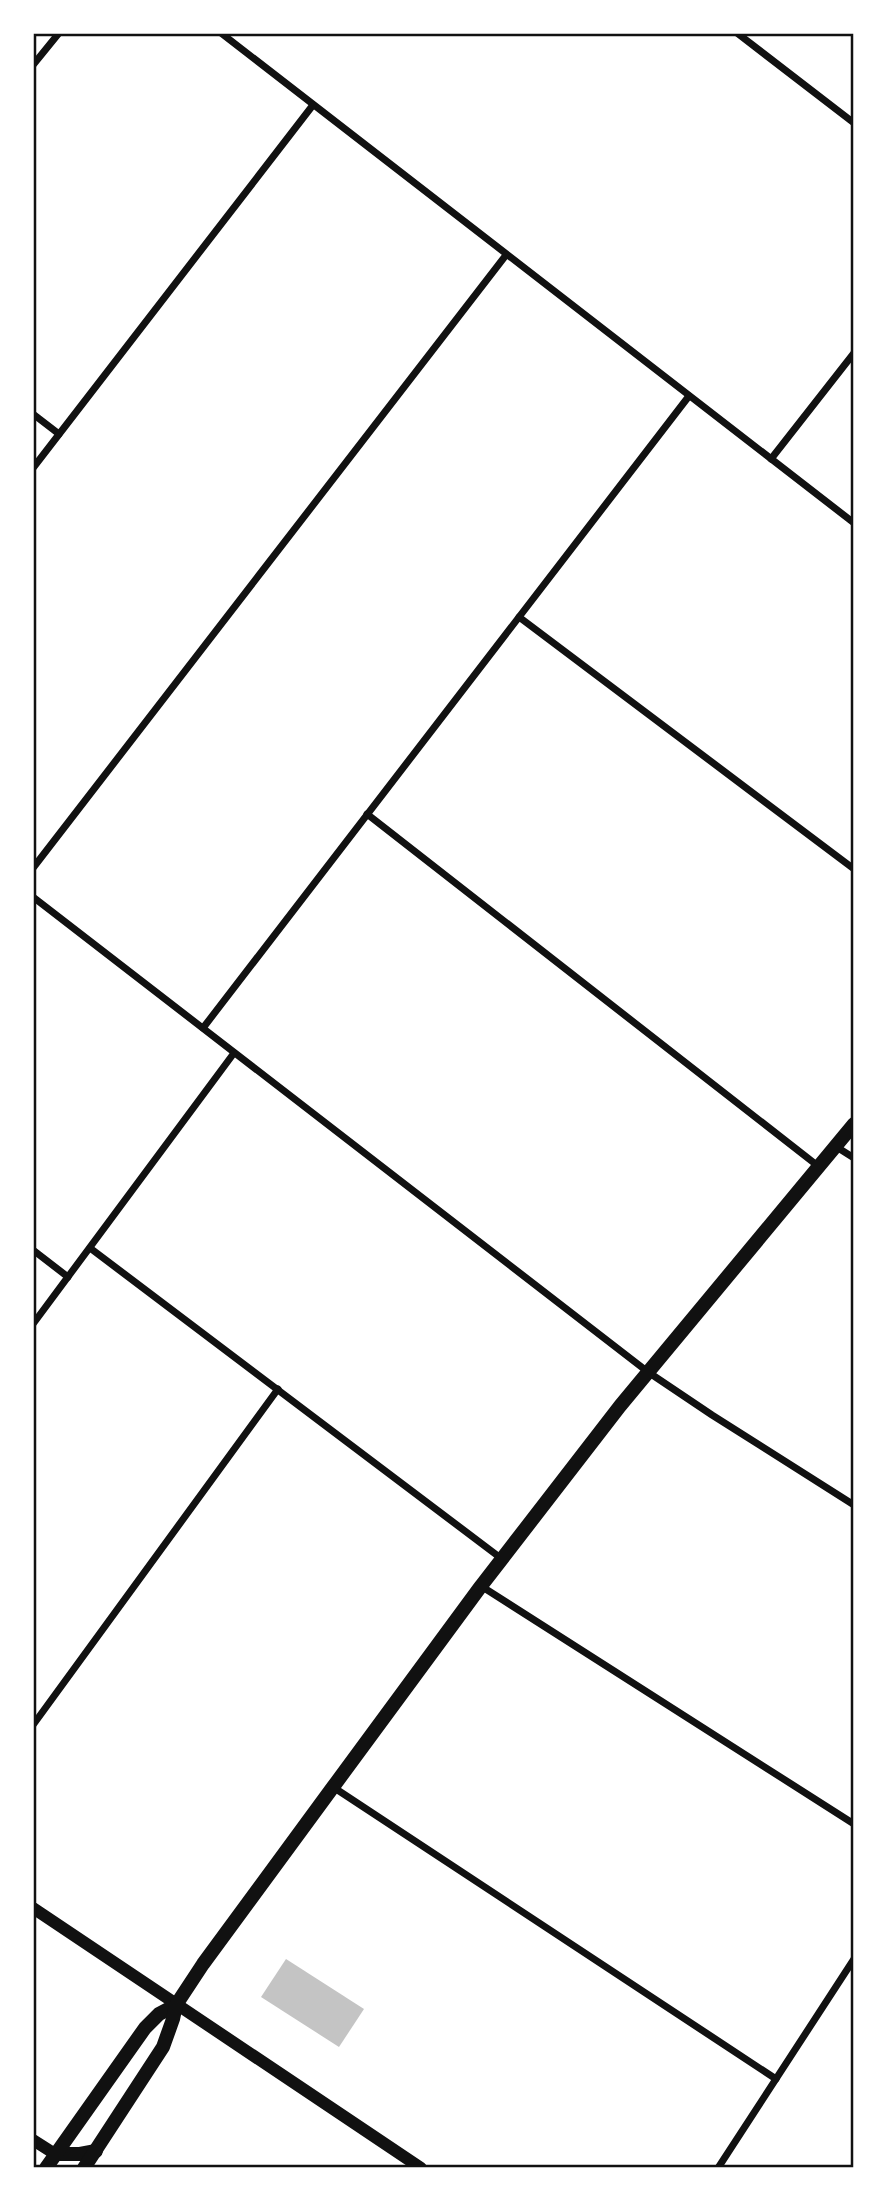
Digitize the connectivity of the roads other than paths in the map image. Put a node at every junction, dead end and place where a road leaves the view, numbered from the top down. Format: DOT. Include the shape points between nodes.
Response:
graph roads {
  1 [pos="59,33"];
  2 [pos="221,33"];
  3 [pos="737,33"];
  4 [pos="33,65"];
  5 [pos="313,105"];
  6 [pos="854,123"];
  7 [pos="506,254"];
  8 [pos="854,353"];
  9 [pos="689,396"];
  10 [pos="33,414"];
  11 [pos="59,434"];
  12 [pos="771,459"];
  13 [pos="33,468"];
  14 [pos="854,523"];
  15 [pos="519,617"];
  16 [pos="368,814"];
  17 [pos="33,868"];
  18 [pos="854,869"];
  19 [pos="33,897"];
  20 [pos="203,1028"];
  21 [pos="234,1052"];
  22 [pos="854,1124"];
  23 [pos="835,1146"];
  24 [pos="854,1158"];
  25 [pos="818,1166"];
  26 [pos="90,1248"];
  27 [pos="33,1250"];
  28 [pos="68,1277"];
  29 [pos="33,1324"];
  30 [pos="648,1371"];
  31 [pos="278,1389"];
  32 [pos="854,1505"];
  33 [pos="502,1559"];
  34 [pos="481,1586"];
  35 [pos="33,1725"];
  36 [pos="333,1787"];
  37 [pos="854,1824"];
  38 [pos="33,1908"];
  39 [pos="854,1959"];
  40 [pos="176,2005"];
  41 [pos="776,2079"];
  42 [pos="33,2140"];
  43 [pos="96,2151"];
  44 [pos="55,2154"];
  45 [pos="46,2168"];
  46 [pos="84,2168"];
  47 [pos="421,2168"];
  48 [pos="718,2168"];
  1 -- 4 [label="street"];
  2 -- 5 [label="street"];
  3 -- 6 [label="street"];
  5 -- 7 [label="street"];
  5 -- 11 [label="street"];
  7 -- 9 [label="street"];
  7 -- 17 [label="street"];
  8 -- 12 [label="street"];
  9 -- 12 [label="street"];
  9 -- 15 [label="street"];
  10 -- 11 [label="street"];
  11 -- 13 [label="street"];
  12 -- 14 [label="street"];
  15 -- 16 [label="street"];
  15 -- 18 [label="street"];
  16 -- 20 [label="street"];
  16 -- 25 [label="street"];
  19 -- 20 [label="street"];
  20 -- 21 [label="street"];
  21 -- 26 [label="street"];
  21 -- 30 [label="street"];
  22 -- 23 [label="main road"];
  23 -- 24 [label="street"];
  23 -- 25 [label="main road"];
  25 -- 30 [label="main road"];
  26 -- 28 [label="street"];
  26 -- 31 [label="street"];
  27 -- 28 [label="street"];
  28 -- 29 [label="street"];
  30 -- 32 [label="street"];
  30 -- 33 [label="main road"];
  31 -- 33 [label="street"];
  31 -- 35 [label="street"];
  33 -- 34 [label="main road"];
  34 -- 36 [label="main road"];
  34 -- 37 [label="street"];
  36 -- 40 [label="main road"];
  36 -- 41 [label="street"];
  38 -- 40 [label="street"];
  39 -- 41 [label="street"];
  40 -- 43 [label="main road" via="163,2047"];
  40 -- 44 [label="main road" via="145,2028"];
  40 -- 47 [label="street"];
  41 -- 48 [label="street"];
  42 -- 44 [label="street"];
  43 -- 44 [label="main road"];
  43 -- 46 [label="main road"];
  44 -- 45 [label="main road"];
}
